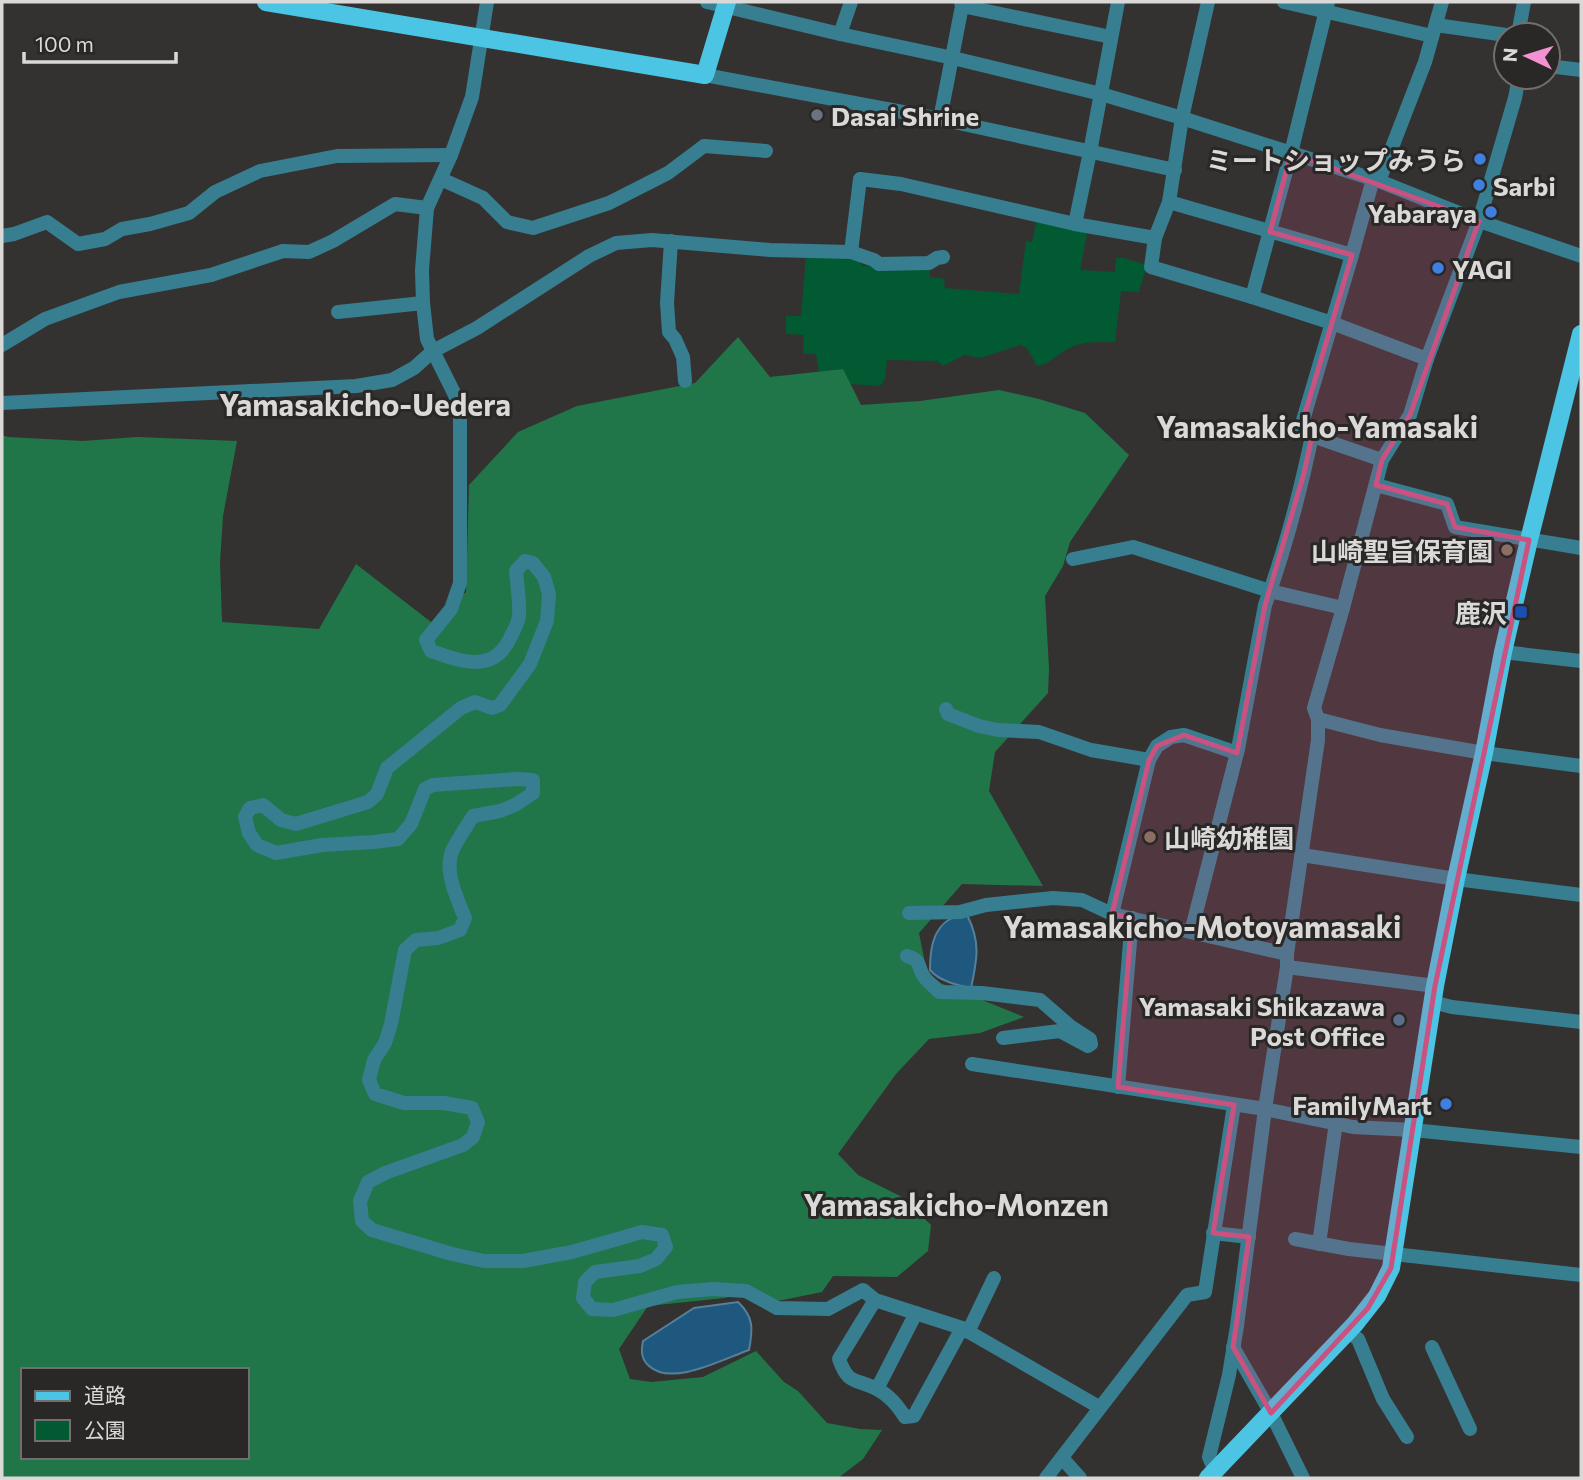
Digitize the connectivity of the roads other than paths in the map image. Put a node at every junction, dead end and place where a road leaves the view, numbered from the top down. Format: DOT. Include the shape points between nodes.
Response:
graph roads {
  1 [pos="266,2"];
  2 [pos="487,2"];
  3 [pos="707,2"];
  4 [pos="851,2"];
  5 [pos="1118,2"];
  6 [pos="1208,2"];
  7 [pos="1284,2"];
  8 [pos="1442,2"];
  9 [pos="1524,2"];
  10 [pos="727,4"];
  11 [pos="962,4"];
  12 [pos="302,5"];
  13 [pos="1327,6"];
  14 [pos="1521,21"];
  15 [pos="1434,30"];
  16 [pos="840,34"];
  17 [pos="1492,34"];
  18 [pos="482,36"];
  19 [pos="1111,37"];
  20 [pos="953,58"];
  21 [pos="1562,68"];
  22 [pos="1581,70"];
  23 [pos="705,75"];
  24 [pos="1516,91"];
  25 [pos="1101,94"];
  26 [pos="1182,118"];
  27 [pos="940,119"];
  28 [pos="766,151"];
  29 [pos="1090,152"];
  30 [pos="1291,153"];
  31 [pos="450,155"];
  32 [pos="1175,170"];
  33 [pos="441,179"];
  34 [pos="1376,180"];
  35 [pos="1169,202"];
  36 [pos="427,208"];
  37 [pos="1479,222"];
  38 [pos="1074,223"];
  39 [pos="1270,232"];
  40 [pos="2,236"];
  41 [pos="1155,238"];
  42 [pos="671,241"];
  43 [pos="851,252"];
  44 [pos="1352,255"];
  45 [pos="1581,256"];
  46 [pos="943,257"];
  47 [pos="1252,297"];
  48 [pos="423,303"];
  49 [pos="338,312"];
  50 [pos="1332,323"];
  51 [pos="1581,334"];
  52 [pos="2,345"];
  53 [pos="433,351"];
  54 [pos="1427,359"];
  55 [pos="685,381"];
  56 [pos="2,403"];
  57 [pos="1312,436"];
  58 [pos="1382,460"];
  59 [pos="1376,485"];
  60 [pos="1529,540"];
  61 [pos="1581,548"];
  62 [pos="1073,559"];
  63 [pos="1270,591"];
  64 [pos="1343,608"];
  65 [pos="1503,652"];
  66 [pos="1581,662"];
  67 [pos="946,709"];
  68 [pos="1318,719"];
  69 [pos="1237,753"];
  70 [pos="1484,753"];
  71 [pos="1149,760"];
  72 [pos="1581,766"];
  73 [pos="1302,855"];
  74 [pos="1456,879"];
  75 [pos="1581,895"];
  76 [pos="909,912"];
  77 [pos="1112,914"];
  78 [pos="1132,918"];
  79 [pos="1191,932"];
  80 [pos="907,956"];
  81 [pos="1287,961"];
  82 [pos="1433,994"];
  83 [pos="1581,1022"];
  84 [pos="1003,1038"];
  85 [pos="972,1064"];
  86 [pos="1118,1087"];
  87 [pos="1234,1105"];
  88 [pos="1265,1109"];
  89 [pos="1336,1122"];
  90 [pos="1413,1130"];
  91 [pos="1581,1147"];
  92 [pos="1213,1233"];
  93 [pos="1249,1237"];
  94 [pos="1295,1240"];
  95 [pos="1319,1244"];
  96 [pos="1394,1254"];
  97 [pos="1581,1275"];
  98 [pos="994,1278"];
  99 [pos="876,1300"];
  100 [pos="916,1313"];
  101 [pos="965,1330"];
  102 [pos="1348,1332"];
  103 [pos="1233,1347"];
  104 [pos="1432,1347"];
  105 [pos="877,1389"];
  106 [pos="1099,1407"];
  107 [pos="1271,1413"];
  108 [pos="1470,1429"];
  109 [pos="1407,1437"];
  110 [pos="1062,1458"];
  111 [pos="1212,1475"];
  112 [pos="1046,1478"];
  113 [pos="1080,1478"];
  114 [pos="1303,1478"];
  1 -- 12 [label="main road"];
  2 -- 18 [label="street"];
  3 -- 10 [label="street"];
  4 -- 16 [label="street"];
  5 -- 19 [label="street"];
  6 -- 26 [label="street"];
  7 -- 13 [label="street"];
  8 -- 15 [label="street"];
  9 -- 14 [label="street"];
  10 -- 16 [label="street"];
  10 -- 23 [label="main road"];
  11 -- 19 [label="street"];
  11 -- 20 [label="street"];
  12 -- 18 [label="main road"];
  13 -- 15 [label="street"];
  13 -- 30 [label="street"];
  15 -- 17 [label="street"];
  15 -- 34 [label="street" via="1415,91"];
  16 -- 20 [label="street"];
  18 -- 23 [label="main road"];
  18 -- 31 [label="street" via="472,97"];
  19 -- 25 [label="street"];
  20 -- 25 [label="street"];
  20 -- 27 [label="street"];
  21 -- 22 [label="street"];
  23 -- 27 [label="street"];
  24 -- 37 [label="street"];
  25 -- 26 [label="street"];
  25 -- 29 [label="street"];
  26 -- 30 [label="street"];
  26 -- 32 [label="street"];
  27 -- 29 [label="street"];
  28 -- 33 [label="street" via="704,146 668,173 609,203 533,228 507,222 483,198"];
  29 -- 32 [label="street"];
  29 -- 38 [label="street"];
  30 -- 34 [label="street"];
  30 -- 39 [label="street"];
  31 -- 33 [label="street"];
  31 -- 40 [label="street" via="337,156 260,171 215,192 189,213 78,244 47,222"];
  32 -- 35 [label="street"];
  33 -- 36 [label="street"];
  34 -- 37 [label="street"];
  34 -- 44 [label="street"];
  35 -- 39 [label="street"];
  35 -- 41 [label="street"];
  36 -- 48 [label="street"];
  36 -- 52 [label="street" via="395,204 309,252 283,251 211,275 119,292 45,318"];
  37 -- 45 [label="street"];
  37 -- 54 [label="street"];
  38 -- 41 [label="street"];
  38 -- 43 [label="street" via="860,179"];
  39 -- 44 [label="street"];
  39 -- 47 [label="street"];
  41 -- 47 [label="street" via="1151,267"];
  42 -- 43 [label="street"];
  42 -- 53 [label="street" via="616,243"];
  42 -- 55 [label="street" via="669,331 682,357"];
  43 -- 46 [label="street" via="880,264 929,263"];
  44 -- 50 [label="street"];
  47 -- 50 [label="street"];
  48 -- 49 [label="street"];
  48 -- 53 [label="street"];
  50 -- 54 [label="street"];
  50 -- 57 [label="street" via="1301,427"];
  51 -- 60 [label="main road"];
  53 -- 56 [label="street" via="392,380 356,386"];
  53 -- 99 [label="street" via="460,415 460,583 451,609 426,640 431,651 454,659 480,663 498,657 519,618 516,571 525,561 533,563 544,577 548,594 547,621 535,653 500,705 492,708 475,702 461,708 387,768 377,794 368,802 296,824 281,820 262,804 250,807 245,817 257,845 276,853 398,839 411,824 425,789 433,785 533,780 533,793 515,805 473,816 452,851 454,890 465,918 460,930 416,940 405,950 391,1024 369,1080 375,1094 404,1103 472,1108 478,1122 473,1138 368,1182 359,1201 362,1221 372,1230 484,1261 523,1261 642,1233 662,1235 666,1247 656,1258 640,1266 595,1272 585,1282 583,1298 592,1309 612,1310 677,1292 713,1289 746,1291 777,1308 828,1309 863,1290"];
  54 -- 58 [label="street" via="1410,415"];
  57 -- 58 [label="street"];
  57 -- 63 [label="street"];
  58 -- 59 [label="street"];
  59 -- 60 [label="street" via="1447,504 1455,527"];
  59 -- 64 [label="street"];
  60 -- 61 [label="street"];
  60 -- 65 [label="main road"];
  62 -- 63 [label="street" via="1133,547"];
  63 -- 64 [label="street"];
  63 -- 69 [label="street"];
  64 -- 68 [label="street" via="1314,708"];
  65 -- 66 [label="street"];
  65 -- 70 [label="main road"];
  67 -- 71 [label="street" via="948,714 979,726 1039,732 1091,751"];
  68 -- 70 [label="street"];
  68 -- 73 [label="street"];
  69 -- 71 [label="street" via="1184,735 1157,746"];
  69 -- 79 [label="street"];
  70 -- 72 [label="street"];
  70 -- 74 [label="main road"];
  71 -- 77 [label="street"];
  73 -- 74 [label="street"];
  73 -- 81 [label="street"];
  74 -- 75 [label="street"];
  74 -- 82 [label="main road"];
  76 -- 77 [label="street" via="960,912 1053,898 1082,900"];
  77 -- 78 [label="street"];
  78 -- 79 [label="street"];
  78 -- 86 [label="street"];
  79 -- 81 [label="street"];
  80 -- 84 [label="street" via="919,962 923,977 939,992 1041,1000 1091,1044 1060,1031"];
  81 -- 82 [label="street"];
  81 -- 88 [label="street"];
  82 -- 83 [label="street" via="1452,1007"];
  82 -- 90 [label="main road"];
  85 -- 86 [label="street"];
  86 -- 87 [label="street"];
  87 -- 88 [label="street"];
  87 -- 92 [label="street"];
  88 -- 89 [label="street"];
  88 -- 93 [label="street"];
  89 -- 90 [label="street"];
  89 -- 95 [label="street"];
  90 -- 91 [label="street"];
  90 -- 96 [label="main road"];
  92 -- 93 [label="street"];
  92 -- 106 [label="street" via="1205,1292 1187,1295"];
  93 -- 103 [label="street"];
  94 -- 95 [label="street"];
  95 -- 96 [label="street"];
  96 -- 97 [label="street"];
  96 -- 102 [label="main road" via="1377,1296"];
  98 -- 101 [label="street"];
  99 -- 100 [label="street"];
  99 -- 105 [label="street" via="839,1359 849,1378"];
  100 -- 101 [label="street"];
  100 -- 105 [label="street"];
  101 -- 105 [label="street" via="914,1416 905,1417 894,1400"];
  101 -- 106 [label="street"];
  102 -- 107 [label="main road"];
  102 -- 109 [label="street" via="1358,1339 1383,1399"];
  103 -- 107 [label="street"];
  103 -- 111 [label="street" via="1209,1457"];
  104 -- 108 [label="street"];
  106 -- 110 [label="street"];
  107 -- 111 [label="main road"];
  107 -- 114 [label="street"];
  110 -- 112 [label="street"];
  110 -- 113 [label="street"];
}
